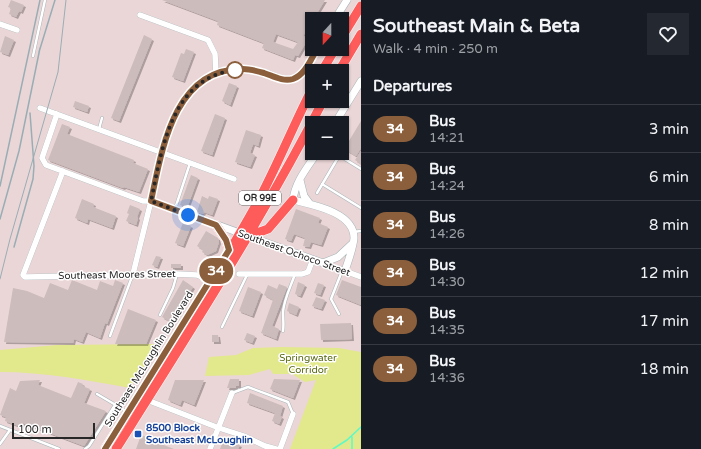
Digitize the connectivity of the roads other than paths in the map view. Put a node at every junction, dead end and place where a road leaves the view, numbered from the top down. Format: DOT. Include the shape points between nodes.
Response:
graph roads {
  1 [pos="45,0"];
  2 [pos="347,0"];
  3 [pos="361,6"];
  4 [pos="339,12"];
  5 [pos="140,15"];
  6 [pos="0,24"];
  7 [pos="349,26"];
  8 [pos="17,30"];
  9 [pos="361,34"];
  10 [pos="33,56"];
  11 [pos="313,56"];
  12 [pos="343,64"];
  13 [pos="216,74"];
  14 [pos="361,81"];
  15 [pos="305,104"];
  16 [pos="40,108"];
  17 [pos="319,108"];
  18 [pos="57,114"];
  19 [pos="339,116"];
  20 [pos="102,118"];
  21 [pos="99,129"];
  22 [pos="162,152"];
  23 [pos="313,160"];
  24 [pos="337,160"];
  25 [pos="346,160"];
  26 [pos="190,162"];
  27 [pos="361,169"];
  28 [pos="63,172"];
  29 [pos="234,178"];
  30 [pos="300,180"];
  31 [pos="322,184"];
  32 [pos="317,193"];
  33 [pos="294,200"];
  34 [pos="151,201"];
  35 [pos="310,204"];
  36 [pos="361,208"];
  37 [pos="175,210"];
  38 [pos="216,225"];
  39 [pos="361,230"];
  40 [pos="353,232"];
  41 [pos="244,235"];
  42 [pos="353,242"];
  43 [pos="229,250"];
  44 [pos="313,259"];
  45 [pos="323,263"];
  46 [pos="343,271"];
  47 [pos="133,274"];
  48 [pos="178,274"];
  49 [pos="239,274"];
  50 [pos="295,274"];
  51 [pos="247,275"];
  52 [pos="361,277"];
  53 [pos="210,280"];
  54 [pos="339,314"];
  55 [pos="160,315"];
  56 [pos="222,328"];
  57 [pos="283,331"];
  58 [pos="110,336"];
  59 [pos="232,393"];
  60 [pos="97,394"];
  61 [pos="147,400"];
  62 [pos="115,404"];
  63 [pos="129,412"];
  64 [pos="293,414"];
  65 [pos="0,426"];
  66 [pos="219,428"];
  67 [pos="10,430"];
  68 [pos="0,444"];
  69 [pos="59,449"];
  70 [pos="85,449"];
  71 [pos="105,449"];
  72 [pos="116,449"];
  73 [pos="210,449"];
  74 [pos="276,449"];
  75 [pos="280,449"];
  1 -- 10 [label="lane"];
  2 -- 4 [label="street"];
  3 -- 7 [label="highway"];
  5 -- 13 [label="street" via="208,40 215,54"];
  6 -- 8 [label="street"];
  9 -- 12 [label="highway"];
  11 -- 13 [label="street" via="302,73 292,79 285,80 259,71 247,70 228,70"];
  13 -- 22 [label="street" via="199,84 184,99 171,124"];
  14 -- 19 [label="street"];
  15 -- 41 [label="highway, Southeast McLoughlin Boulevard / OR 99E"];
  16 -- 18 [label="street"];
  17 -- 41 [label="highway, Southeast McLoughlin Boulevard / OR 99E" via="280,181"];
  18 -- 21 [label="street"];
  18 -- 28 [label="street, Southeast Ochoco Street" via="42,158 46,165"];
  20 -- 21 [label="lane"];
  21 -- 22 [label="street"];
  22 -- 26 [label="street"];
  22 -- 34 [label="street"];
  23 -- 30 [label="street"];
  24 -- 31 [label="lane"];
  25 -- 27 [label="lane"];
  26 -- 29 [label="street"];
  26 -- 37 [label="lane"];
  28 -- 34 [label="street, Southeast Ochoco Street" via="143,201"];
  28 -- 47 [label="street, Southeast Moores Street" via="22,275 25,277"];
  30 -- 33 [label="street"];
  30 -- 35 [label="street" via="304,196"];
  31 -- 32 [label="lane"];
  31 -- 36 [label="lane"];
  33 -- 35 [label="street"];
  33 -- 41 [label="highway" via="268,229"];
  34 -- 37 [label="street, Southeast Ochoco Street"];
  34 -- 47 [label="street"];
  35 -- 40 [label="street" via="341,216"];
  37 -- 38 [label="street, Southeast Ochoco Street"];
  38 -- 41 [label="street, Southeast Ochoco Street"];
  38 -- 43 [label="highway"];
  39 -- 40 [label="lane"];
  40 -- 42 [label="street"];
  41 -- 43 [label="highway, Southeast McLoughlin Boulevard / OR 99E"];
  41 -- 44 [label="street, Southeast Ochoco Street"];
  41 -- 61 [label="highway, Southeast McLoughlin Boulevard / OR 99E"];
  42 -- 45 [label="street" via="338,257"];
  42 -- 46 [label="street"];
  43 -- 53 [label="highway, Southeast McLoughlin Boulevard / OR 99E"];
  44 -- 45 [label="street, Southeast Ochoco Street"];
  44 -- 50 [label="street" via="308,272"];
  45 -- 46 [label="street, Southeast Ochoco Street"];
  46 -- 52 [label="street, Southeast Ochoco Street"];
  46 -- 54 [label="lane" via="332,299"];
  47 -- 48 [label="street, Southeast Moores Street"];
  47 -- 58 [label="lane"];
  48 -- 53 [label="street, Southeast Moores Street" via="197,275"];
  48 -- 55 [label="lane"];
  49 -- 51 [label="street"];
  50 -- 51 [label="street"];
  50 -- 57 [label="lane" via="284,305"];
  51 -- 56 [label="lane"];
  53 -- 63 [label="highway, Southeast McLoughlin Boulevard / OR 99E"];
  59 -- 64 [label="lane" via="248,387 288,402"];
  59 -- 66 [label="street"];
  60 -- 62 [label="lane"];
  61 -- 66 [label="street"];
  61 -- 72 [label="highway, Southeast McLoughlin Boulevard / OR 99E"];
  62 -- 63 [label="lane"];
  62 -- 70 [label="lane"];
  63 -- 71 [label="highway, Southeast McLoughlin Boulevard / OR 99E"];
  64 -- 75 [label="street"];
  65 -- 67 [label="lane"];
  66 -- 73 [label="street"];
  66 -- 74 [label="street"];
  67 -- 68 [label="lane"];
  67 -- 69 [label="lane"];
}
